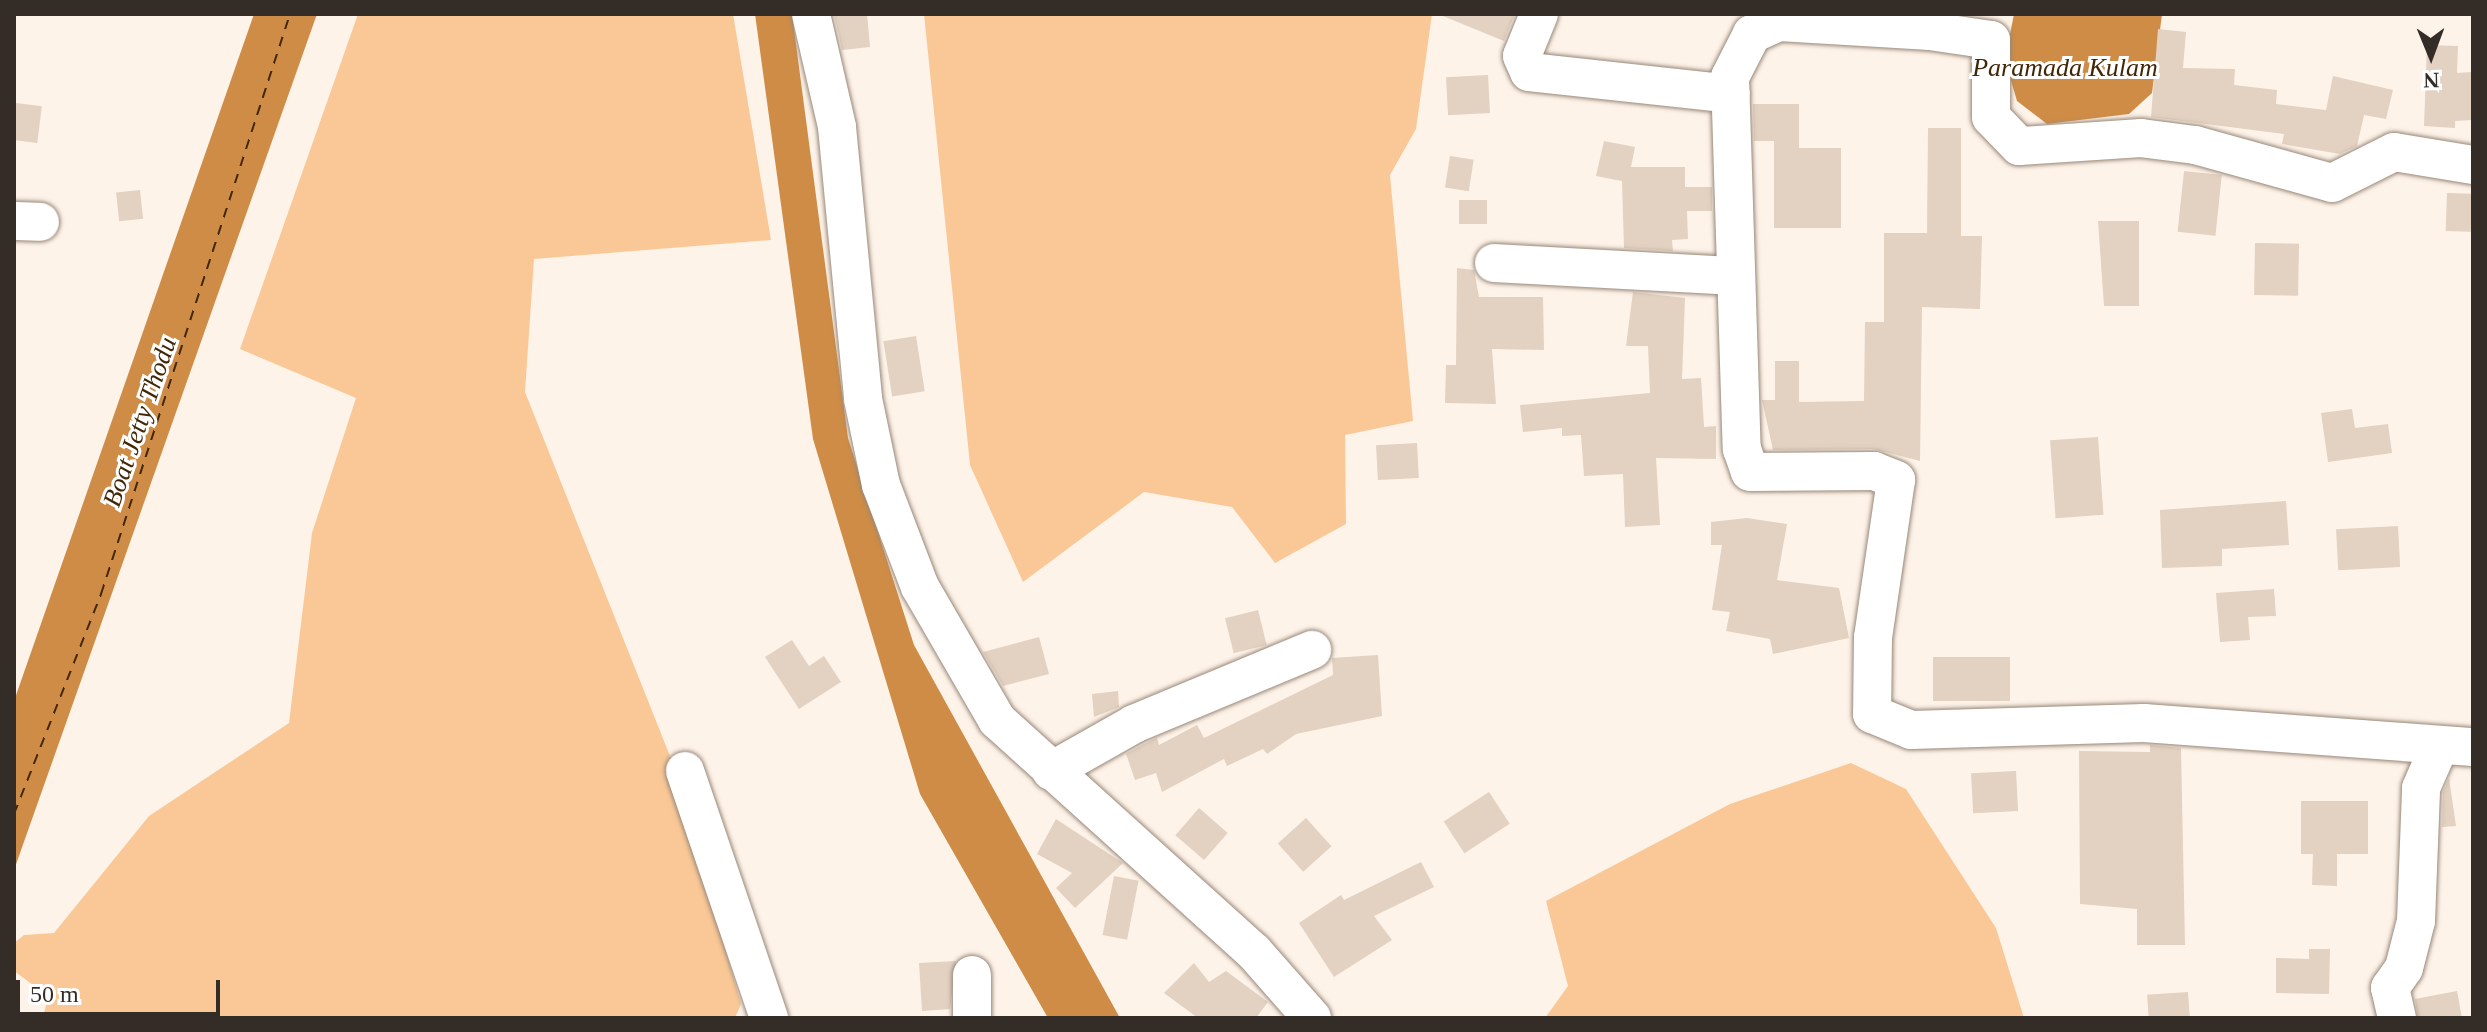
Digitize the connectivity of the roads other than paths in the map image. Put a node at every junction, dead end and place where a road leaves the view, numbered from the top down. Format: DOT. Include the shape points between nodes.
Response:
graph roads {
  1 [pos="811,14"];
  2 [pos="1539,14"];
  3 [pos="1778,18"];
  4 [pos="1995,27"];
  5 [pos="1731,94"];
  6 [pos="2473,165"];
  7 [pos="1494,263"];
  8 [pos="1736,276"];
  9 [pos="1312,650"];
  10 [pos="2456,748"];
  11 [pos="685,771"];
  12 [pos="1051,771"];
  13 [pos="972,975"];
  14 [pos="769,1018"];
  15 [pos="972,1018"];
  16 [pos="1312,1018"];
  17 [pos="2397,1018"];
  1 -- 12 [label="street" via="837,127 859,369 881,485 920,587 964,668 997,720"];
  2 -- 5 [label="street" via="1522,69"];
  3 -- 4 [label="street"];
  3 -- 5 [label="street" via="1752,34 1730,77"];
  4 -- 6 [label="street" via="1991,117 2019,146 2141,138 2332,183 2394,152"];
  5 -- 8 [label="street"];
  7 -- 8 [label="street"];
  8 -- 10 [label="street" via="1742,449 1750,472 1874,471 1896,480 1873,637 1872,714 1911,730 2144,723 2291,730"];
  9 -- 12 [label="street" via="1134,724"];
  10 -- 17 [label="street" via="2421,788 2416,921 2404,968 2390,988"];
  11 -- 14 [label="street"];
  12 -- 16 [label="street" via="1254,952"];
  13 -- 15 [label="street"];
}
